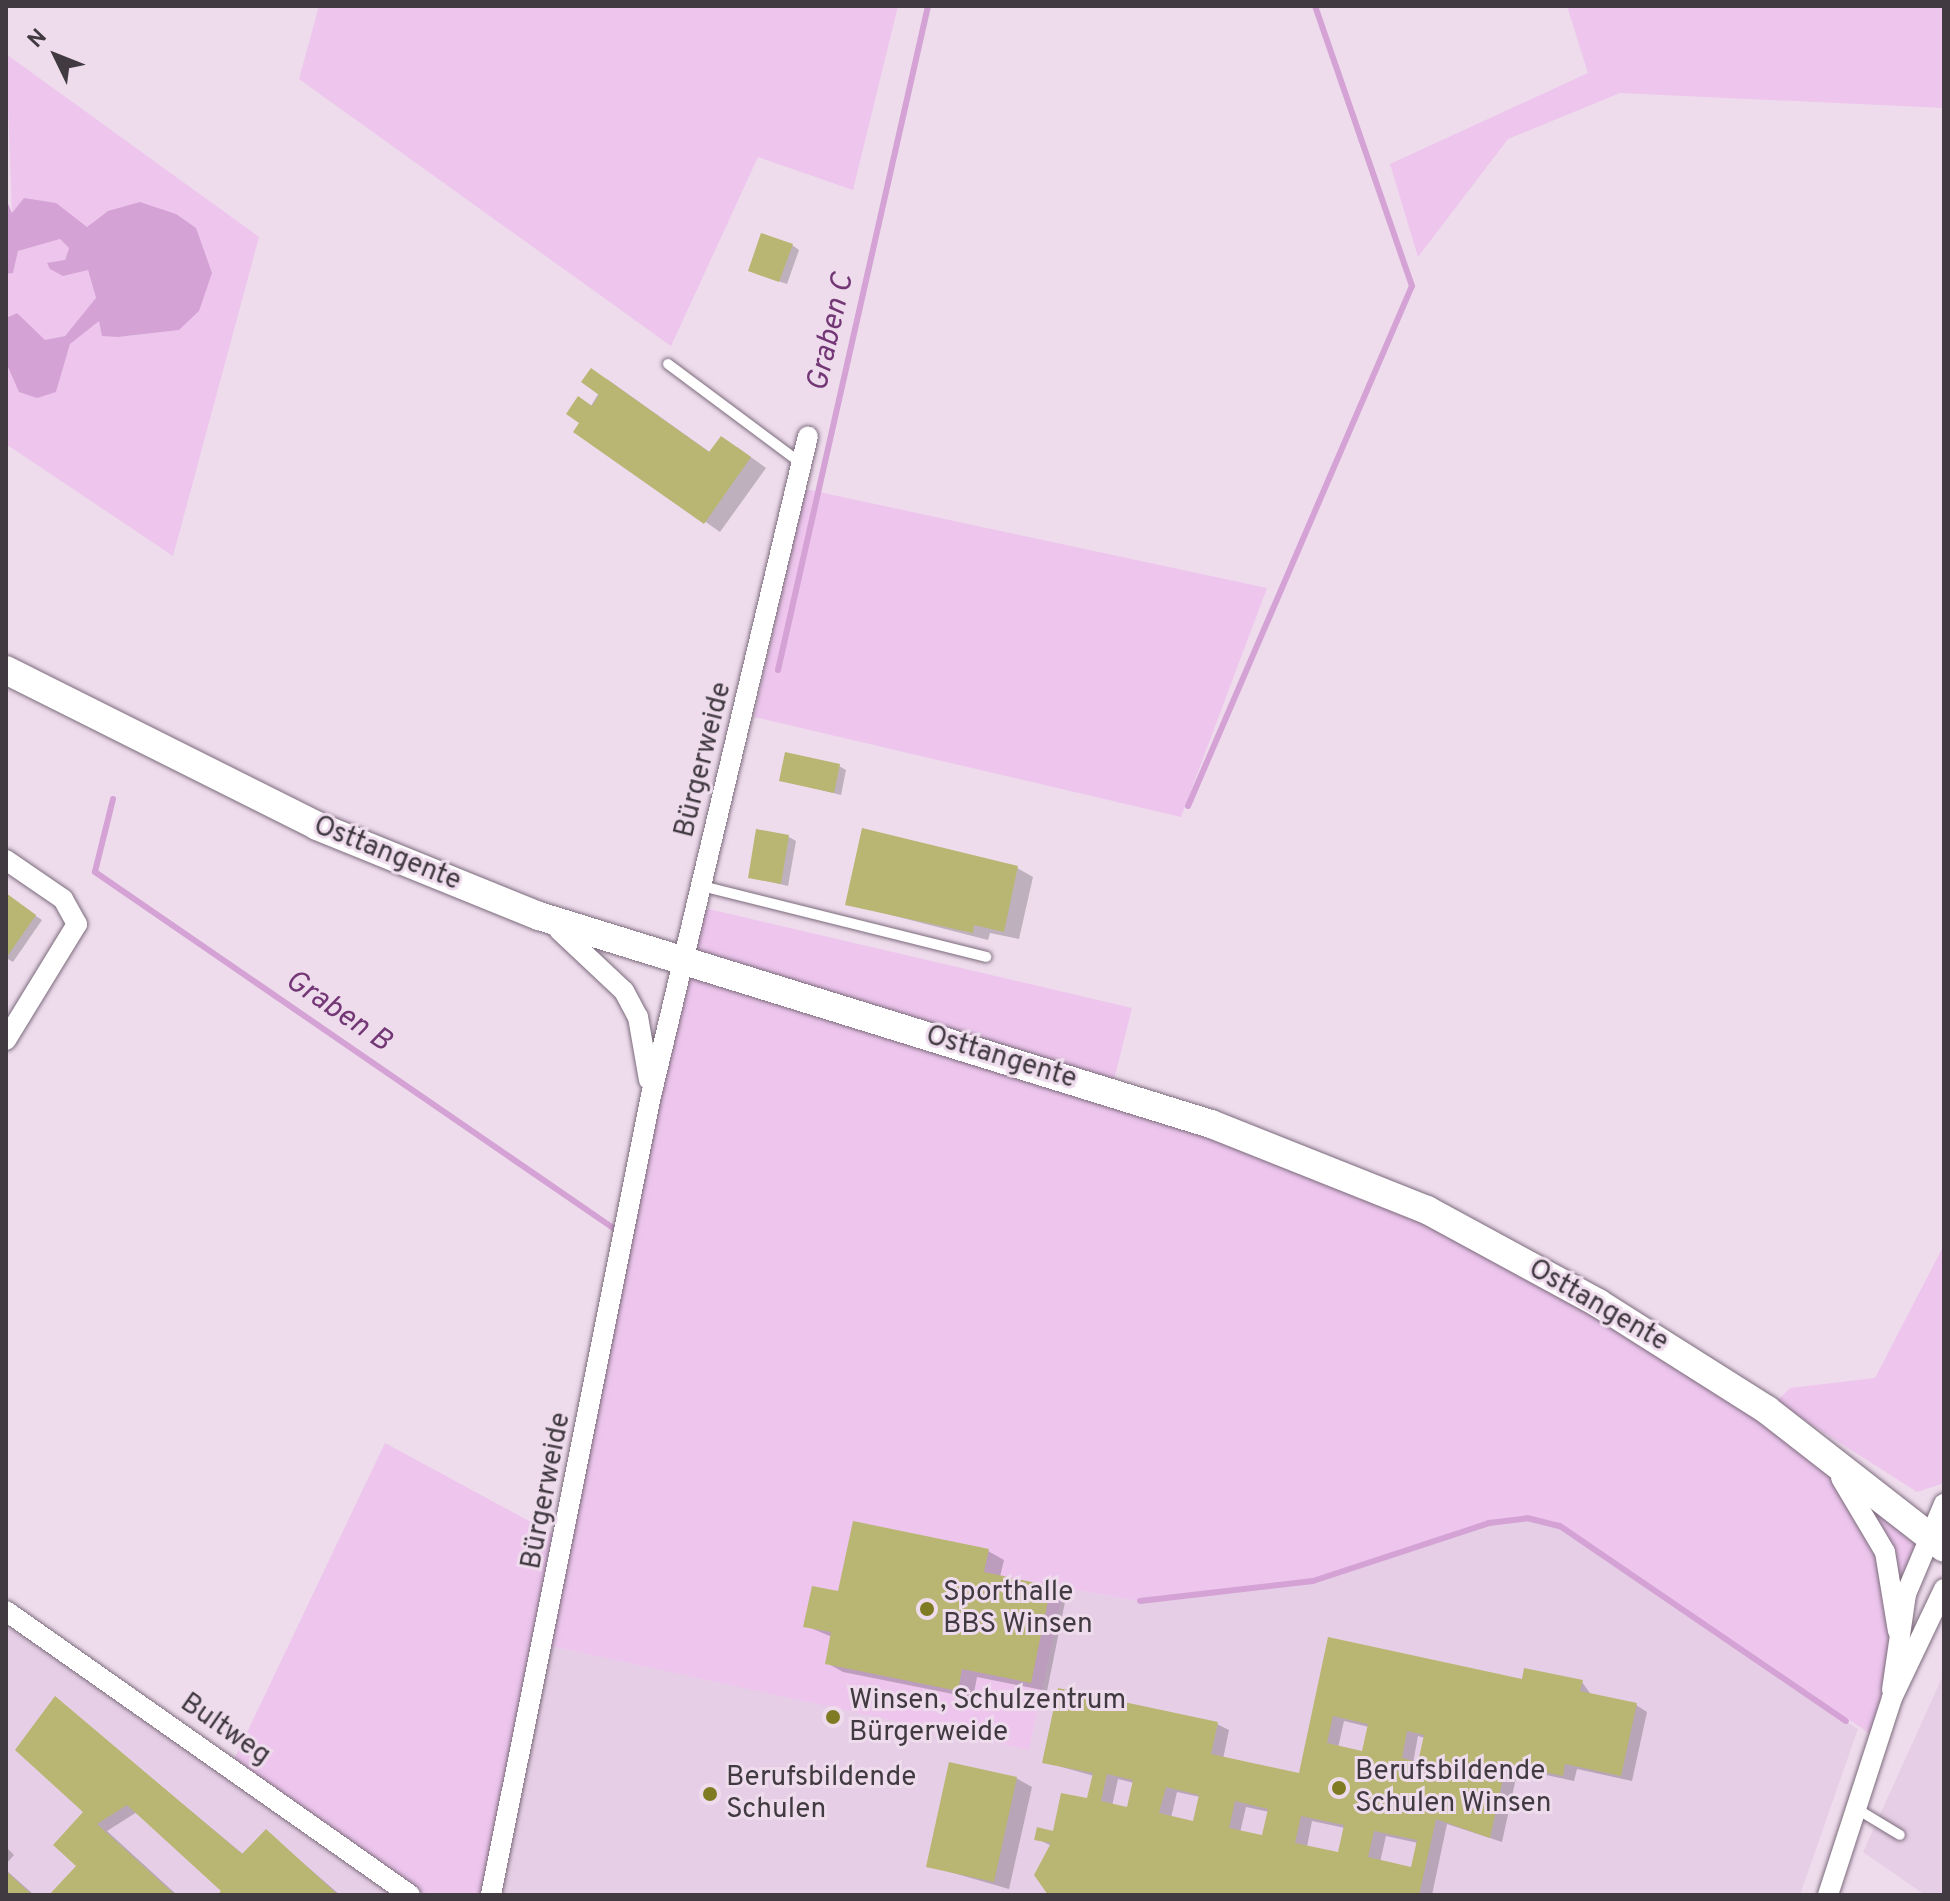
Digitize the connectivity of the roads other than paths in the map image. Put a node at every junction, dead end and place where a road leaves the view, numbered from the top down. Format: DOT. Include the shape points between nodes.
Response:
graph roads {
  1 [pos="668,364"];
  2 [pos="808,436"];
  3 [pos="802,464"];
  4 [pos="6,670"];
  5 [pos="6,860"];
  6 [pos="702,886"];
  7 [pos="539,916"];
  8 [pos="986,957"];
  9 [pos="682,962"];
  10 [pos="6,1040"];
  11 [pos="651,1096"];
  12 [pos="1814,1444"];
  13 [pos="1944,1504"];
  14 [pos="1937,1542"];
  15 [pos="1944,1589"];
  16 [pos="6,1611"];
  17 [pos="1898,1631"];
  18 [pos="1892,1698"];
  19 [pos="1857,1809"];
  20 [pos="1900,1835"];
  21 [pos="410,1895"];
  22 [pos="491,1895"];
  23 [pos="1828,1895"];
  1 -- 3 [label="lane"];
  2 -- 3 [label="street, Bürgerweide"];
  3 -- 6 [label="street, Bürgerweide"];
  4 -- 7 [label="main road, Osttangente" via="289,813"];
  5 -- 10 [label="street" via="63,899 77,924"];
  6 -- 8 [label="lane"];
  6 -- 9 [label="street, Bürgerweide"];
  7 -- 9 [label="main road, Osttangente"];
  7 -- 11 [label="street, Bürgerweide" via="580,943 624,991 638,1017"];
  9 -- 11 [label="street, Bürgerweide"];
  9 -- 12 [label="main road, Osttangente" via="1211,1124 1427,1210 1598,1303"];
  11 -- 22 [label="street, Bürgerweide"];
  12 -- 14 [label="main road, Osttangente"];
  12 -- 17 [label="street" via="1865,1509 1885,1552"];
  13 -- 14 [label="street"];
  14 -- 17 [label="street"];
  15 -- 18 [label="street"];
  16 -- 21 [label="street, Bultweg"];
  17 -- 18 [label="street"];
  18 -- 19 [label="street"];
  19 -- 20 [label="lane"];
  19 -- 23 [label="street"];
}
